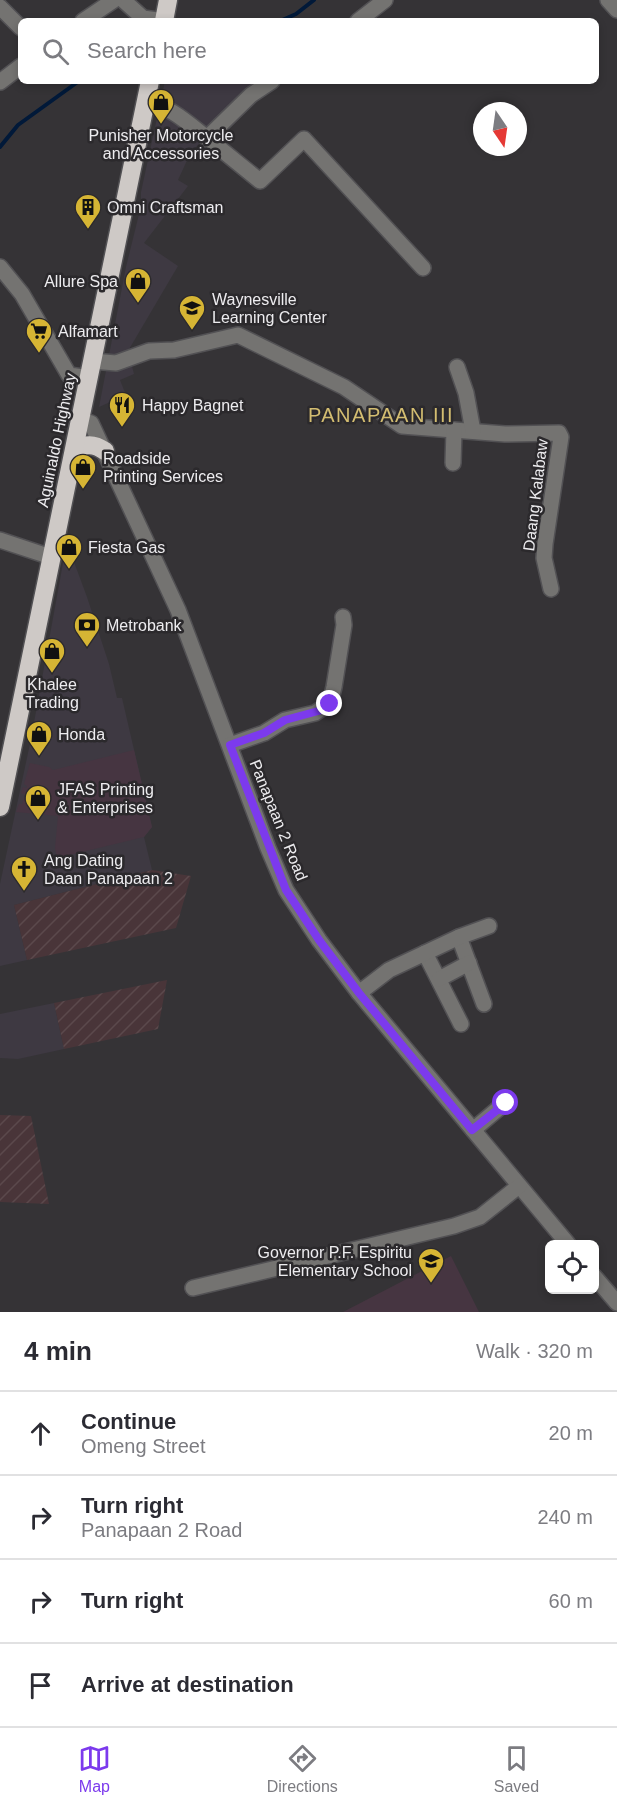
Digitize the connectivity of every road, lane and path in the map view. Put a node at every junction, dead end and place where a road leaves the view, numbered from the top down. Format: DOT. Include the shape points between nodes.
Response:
graph roads {
  1 [pos="114,0"];
  2 [pos="123,0"];
  3 [pos="168,0"];
  4 [pos="385,0"];
  5 [pos="608,0"];
  6 [pos="0,7"];
  7 [pos="617,10"];
  8 [pos="87,18"];
  9 [pos="143,18"];
  10 [pos="165,18"];
  11 [pos="362,18"];
  12 [pos="18,25"];
  13 [pos="18,68"];
  14 [pos="0,82"];
  15 [pos="149,84"];
  16 [pos="268,84"];
  17 [pos="145,102"];
  18 [pos="207,138"];
  19 [pos="0,267"];
  20 [pos="423,267"];
  21 [pos="457,367"];
  22 [pos="91,370"];
  23 [pos="81,420"];
  24 [pos="454,430"];
  25 [pos="473,431"];
  26 [pos="105,452"];
  27 [pos="73,457"];
  28 [pos="453,463"];
  29 [pos="0,540"];
  30 [pos="51,557"];
  31 [pos="551,589"];
  32 [pos="343,617"];
  33 [pos="230,745"];
  34 [pos="0,807"];
  35 [pos="489,926"];
  36 [pos="459,937"];
  37 [pos="425,952"];
  38 [pos="469,963"];
  39 [pos="440,979"];
  40 [pos="359,993"];
  41 [pos="484,1004"];
  42 [pos="461,1024"];
  43 [pos="506,1103"];
  44 [pos="472,1130"];
  45 [pos="519,1186"];
  46 [pos="564,1240"];
  47 [pos="599,1282"];
  48 [pos="193,1288"];
  49 [pos="617,1303"];
  1 -- 8 [label="street"];
  2 -- 9 [label="street"];
  3 -- 10 [label="highway"];
  4 -- 11 [label="street"];
  5 -- 7 [label="street"];
  6 -- 12 [label="street"];
  13 -- 14 [label="street"];
  15 -- 17 [label="highway, Aguinaldo Highway"];
  16 -- 18 [label="street"];
  17 -- 18 [label="street" via="158,103"];
  17 -- 22 [label="highway, Aguinaldo Highway"];
  18 -- 20 [label="street" via="260,181 304,139"];
  19 -- 22 [label="street" via="21,294 69,375"];
  21 -- 25 [label="street"];
  22 -- 23 [label="highway, Aguinaldo Highway"];
  22 -- 24 [label="street, Daang Kalabaw" via="149,351 174,350 238,335 344,387 402,426"];
  23 -- 26 [label="street, Panapaan 2 Road" via="91,423"];
  23 -- 27 [label="highway, Aguinaldo Highway"];
  24 -- 25 [label="street, Daang Kalabaw"];
  24 -- 28 [label="street"];
  25 -- 31 [label="street, Daang Kalabaw" via="561,434 544,558"];
  26 -- 27 [label="highway" via="86,445"];
  26 -- 33 [label="street, Panapaan 2 Road" via="178,610"];
  27 -- 30 [label="highway, Aguinaldo Highway"];
  29 -- 30 [label="street"];
  30 -- 34 [label="highway, Aguinaldo Highway"];
  32 -- 33 [label="street" via="330,704"];
  33 -- 40 [label="street, Panapaan 2 Road" via="286,890"];
  35 -- 36 [label="street"];
  36 -- 37 [label="street"];
  36 -- 38 [label="street"];
  37 -- 39 [label="street"];
  37 -- 40 [label="street" via="388,970"];
  38 -- 39 [label="street"];
  38 -- 41 [label="street"];
  39 -- 42 [label="street"];
  40 -- 44 [label="street, Panapaan 2 Road"];
  43 -- 44 [label="street"];
  44 -- 45 [label="street, Panapaan 2 Road"];
  45 -- 46 [label="street, Panapaan 2 Road"];
  45 -- 48 [label="street" via="480,1217 454,1226"];
  47 -- 49 [label="street"];
}
